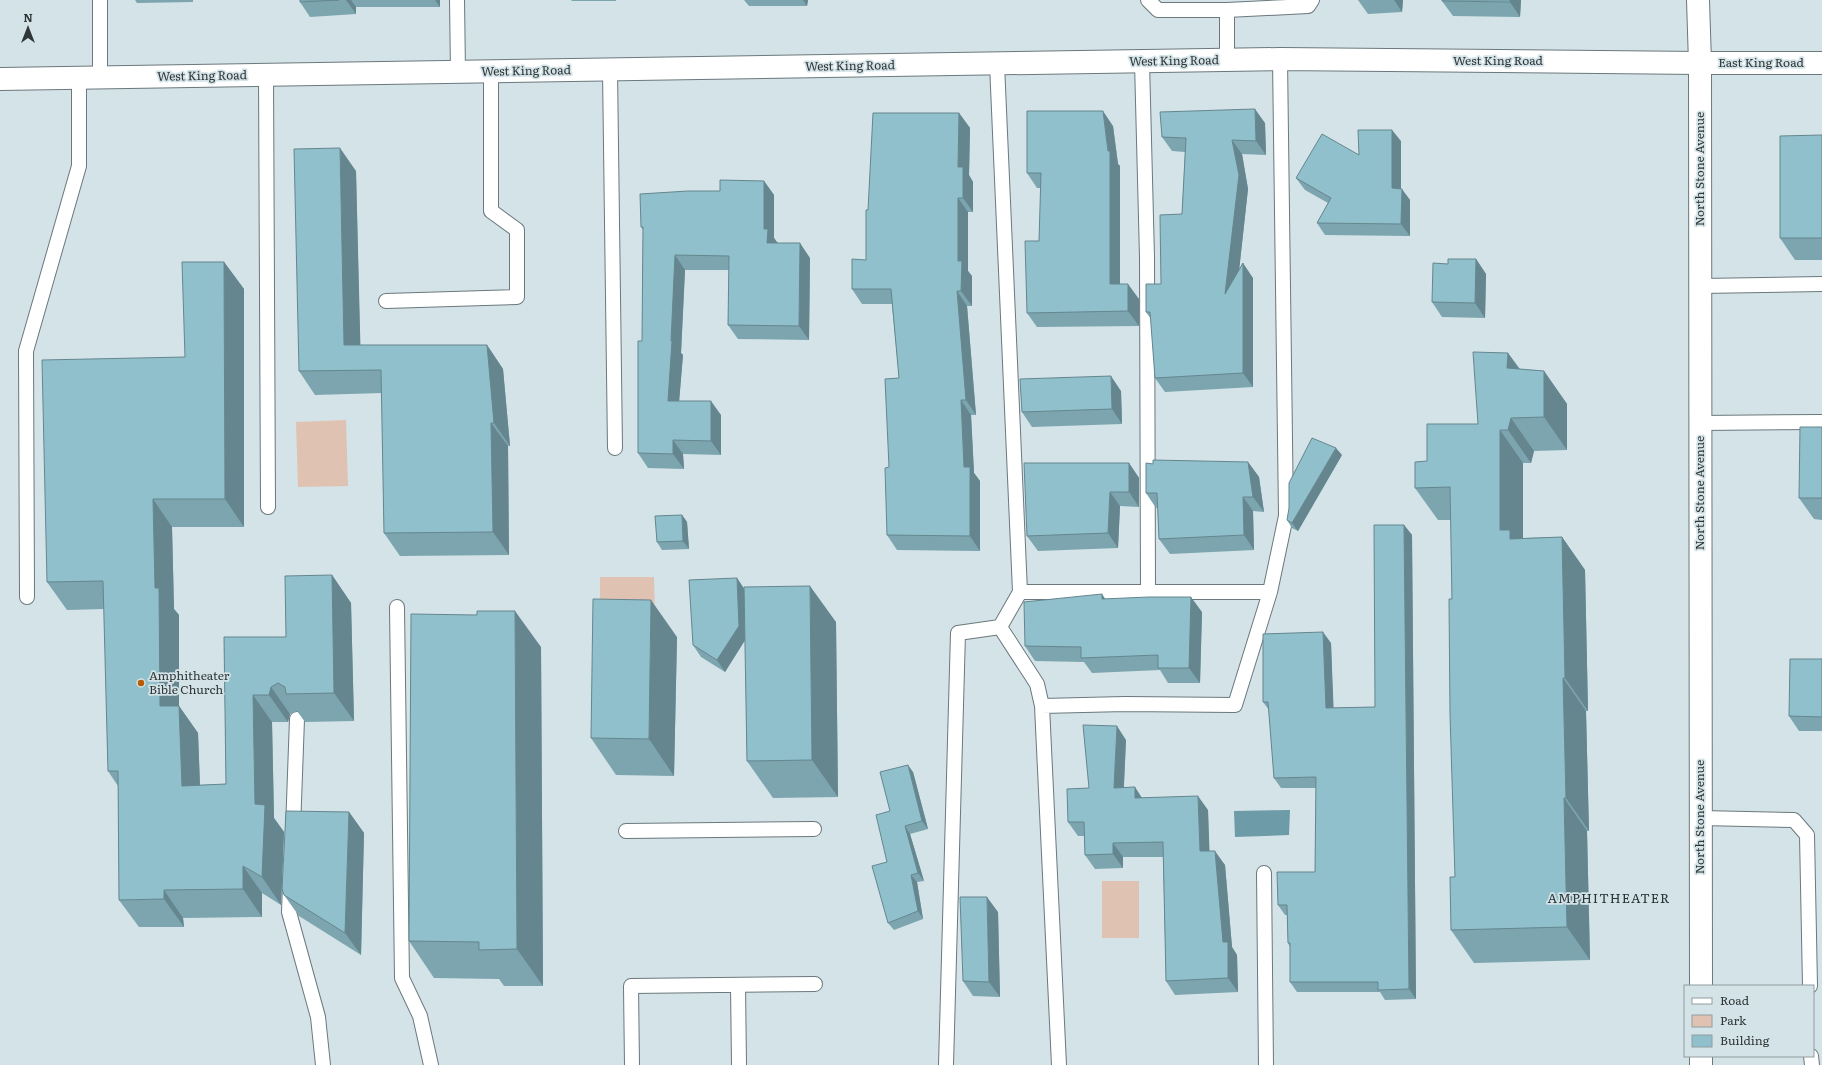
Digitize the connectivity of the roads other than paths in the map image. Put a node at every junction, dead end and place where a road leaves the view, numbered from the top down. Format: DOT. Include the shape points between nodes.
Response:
graph roads {
  1 [pos="100,0"];
  2 [pos="456,0"];
  3 [pos="1148,0"];
  4 [pos="1312,0"];
  5 [pos="1698,0"];
  6 [pos="1227,10"];
  7 [pos="1227,60"];
  8 [pos="1280,60"];
  9 [pos="1142,62"];
  10 [pos="1822,62"];
  11 [pos="1700,63"];
  12 [pos="997,64"];
  13 [pos="610,70"];
  14 [pos="458,72"];
  15 [pos="491,72"];
  16 [pos="266,75"];
  17 [pos="89,78"];
  18 [pos="0,79"];
  19 [pos="1822,284"];
  20 [pos="1700,286"];
  21 [pos="386,301"];
  22 [pos="1822,422"];
  23 [pos="1700,423"];
  24 [pos="615,448"];
  25 [pos="268,508"];
  26 [pos="1020,592"];
  27 [pos="1148,592"];
  28 [pos="1270,592"];
  29 [pos="28,598"];
  30 [pos="397,607"];
  31 [pos="1000,627"];
  32 [pos="1042,706"];
  33 [pos="298,719"];
  34 [pos="1700,818"];
  35 [pos="814,829"];
  36 [pos="626,831"];
  37 [pos="292,843"];
  38 [pos="291,873"];
  39 [pos="1264,873"];
  40 [pos="815,984"];
  41 [pos="738,985"];
  42 [pos="1700,985"];
  43 [pos="1810,985"];
  44 [pos="323,1065"];
  45 [pos="431,1065"];
  46 [pos="632,1065"];
  47 [pos="740,1065"];
  48 [pos="946,1065"];
  49 [pos="1059,1065"];
  50 [pos="1266,1065"];
  1 -- 17 [label="lane"];
  2 -- 14 [label="lane"];
  3 -- 6 [label="lane" via="1158,10"];
  4 -- 6 [label="lane" via="1308,6"];
  5 -- 11 [label="street, North Stone Avenue"];
  6 -- 7 [label="lane"];
  7 -- 8 [label="street, West King Road"];
  7 -- 9 [label="street, West King Road"];
  8 -- 11 [label="street, West King Road"];
  8 -- 28 [label="lane" via="1286,516"];
  9 -- 12 [label="street, West King Road"];
  9 -- 27 [label="lane" via="1147,257"];
  10 -- 11 [label="street, East King Road"];
  11 -- 20 [label="street, North Stone Avenue"];
  12 -- 13 [label="street, West King Road"];
  12 -- 26 [label="lane"];
  13 -- 15 [label="street, West King Road"];
  13 -- 24 [label="lane"];
  14 -- 15 [label="street, West King Road"];
  14 -- 16 [label="street, West King Road"];
  15 -- 21 [label="lane" via="490,211 517,230 517,297"];
  16 -- 17 [label="street, West King Road"];
  16 -- 25 [label="lane"];
  17 -- 18 [label="street, West King Road"];
  17 -- 29 [label="lane" via="79,166 26,351"];
  19 -- 20 [label="lane"];
  20 -- 23 [label="street, North Stone Avenue"];
  22 -- 23 [label="lane"];
  23 -- 34 [label="street, North Stone Avenue"];
  26 -- 27 [label="lane"];
  26 -- 31 [label="lane"];
  27 -- 28 [label="lane"];
  28 -- 32 [label="lane" via="1235,705"];
  30 -- 45 [label="lane" via="402,978 420,1016"];
  31 -- 32 [label="lane" via="1036,684"];
  31 -- 48 [label="lane" via="958,633"];
  32 -- 49 [label="lane"];
  33 -- 37 [label="lane"];
  34 -- 42 [label="street, North Stone Avenue"];
  34 -- 43 [label="lane" via="1794,820 1807,834"];
  35 -- 36 [label="lane"];
  38 -- 44 [label="lane" via="289,912 318,1017"];
  39 -- 50 [label="lane"];
  40 -- 41 [label="lane"];
  41 -- 46 [label="lane" via="631,986"];
  41 -- 47 [label="lane"];
}
